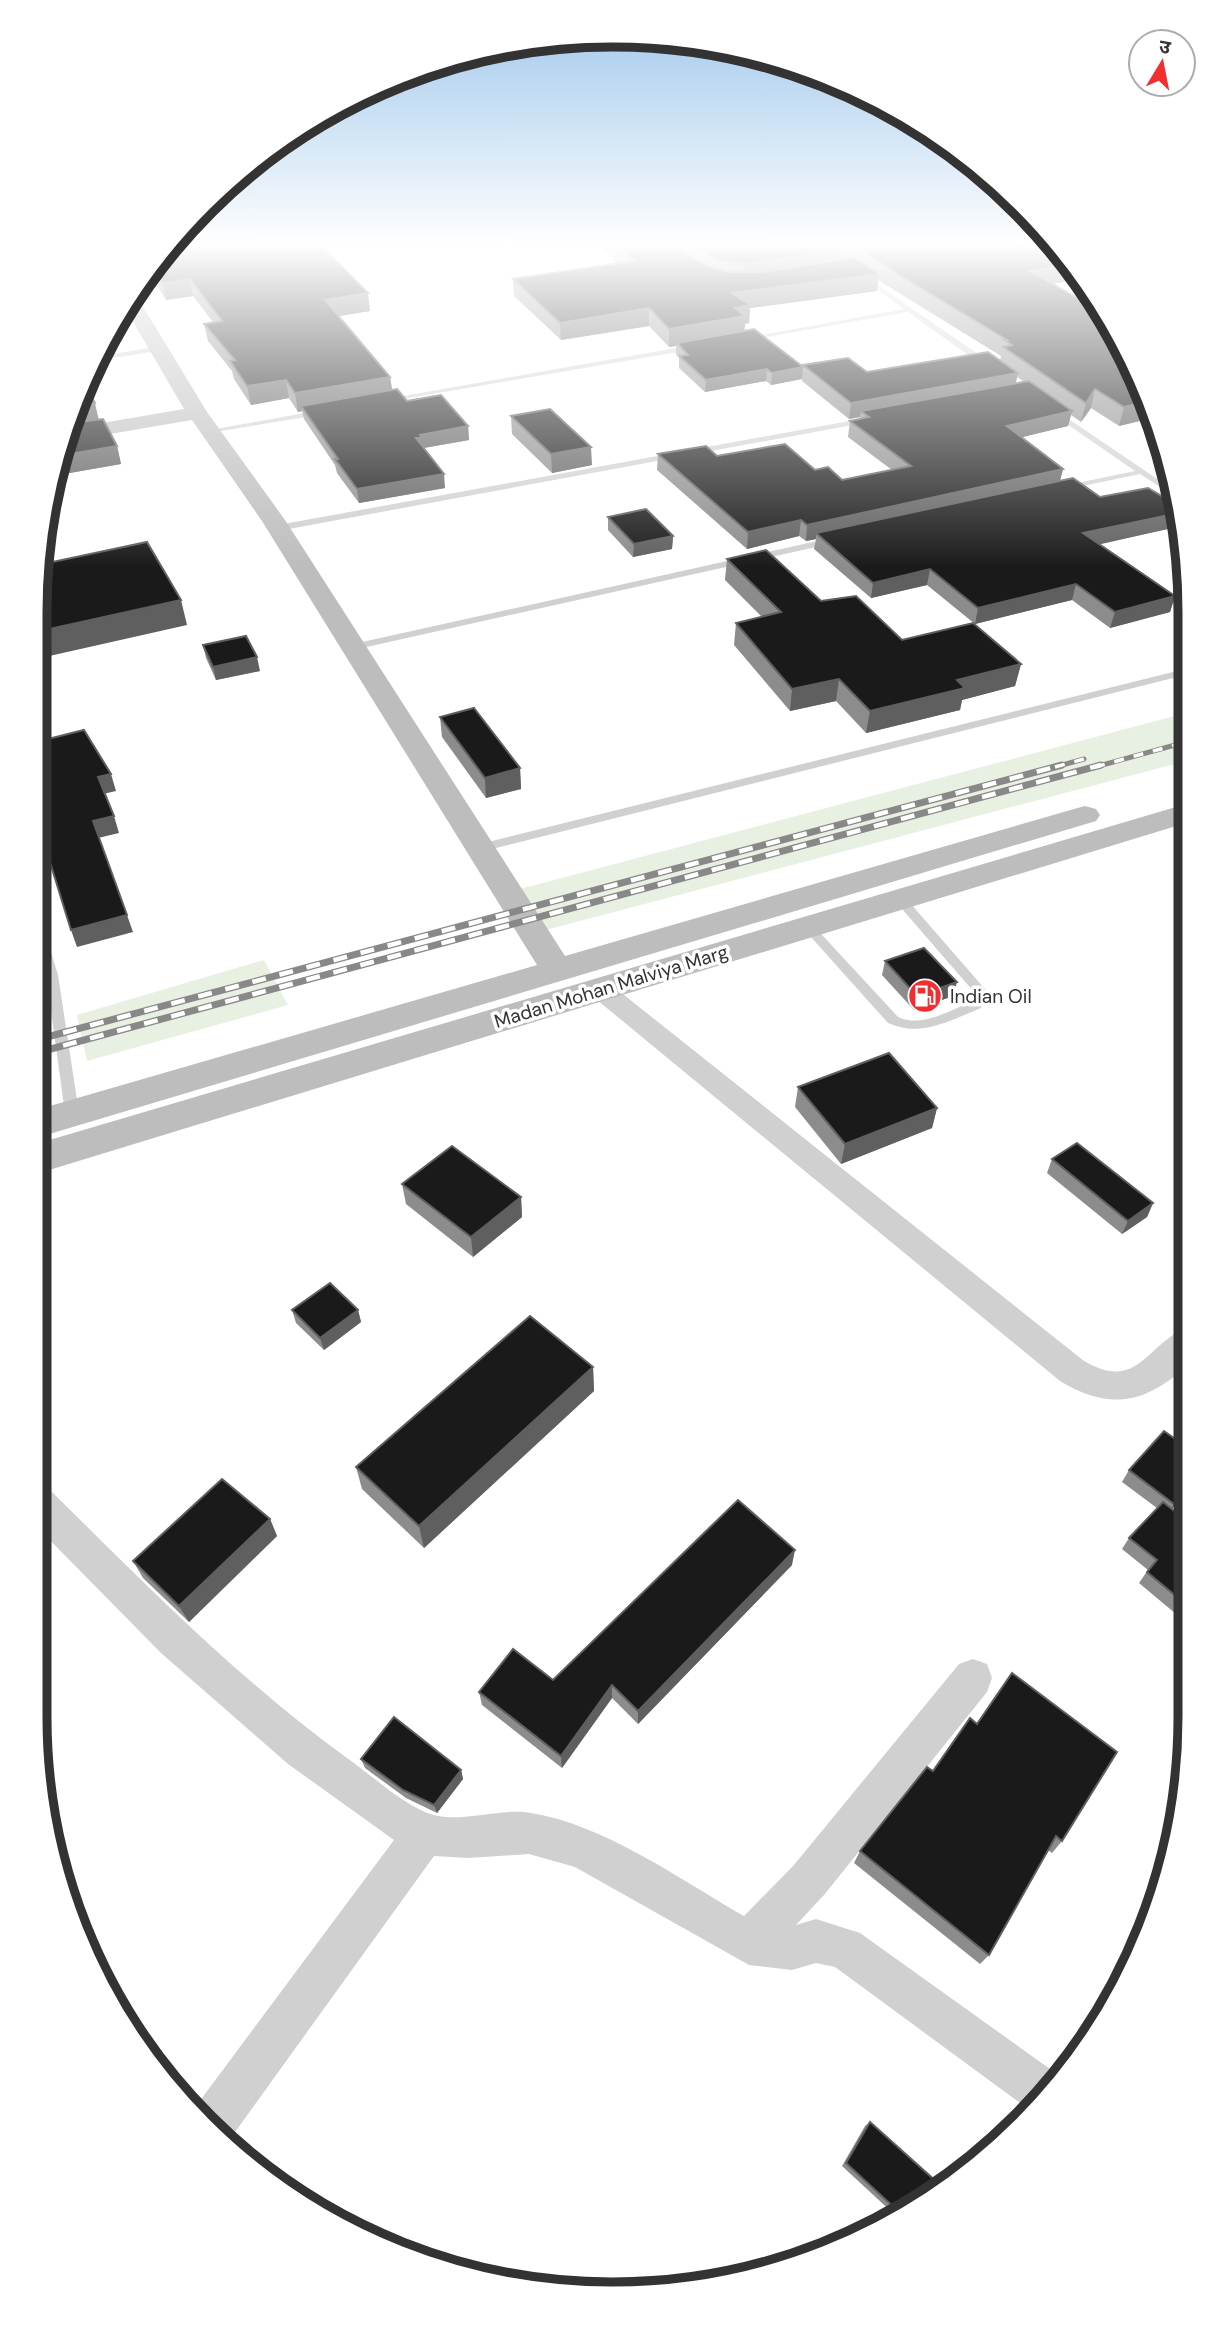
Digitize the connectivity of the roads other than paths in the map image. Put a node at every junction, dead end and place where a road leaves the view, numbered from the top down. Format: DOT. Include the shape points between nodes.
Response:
graph roads {
  1 [pos="145,351"];
  2 [pos="163,351"];
  3 [pos="675,351"];
  4 [pos="967,351"];
  5 [pos="109,357"];
  6 [pos="994,369"];
  7 [pos="374,402"];
  8 [pos="1046,405"];
  9 [pos="333,410"];
  10 [pos="876,418"];
  11 [pos="203,422"];
  12 [pos="76,435"];
  13 [pos="1140,471"];
  14 [pos="1163,487"];
  15 [pos="1059,490"];
  16 [pos="278,528"];
  17 [pos="842,538"];
  18 [pos="354,647"];
  19 [pos="1178,674"];
  20 [pos="1178,788"];
  21 [pos="1178,818"];
  22 [pos="480,848"];
  23 [pos="900,899"];
  24 [pos="808,927"];
  25 [pos="47,959"];
  26 [pos="557,970"];
  27 [pos="52,975"];
  28 [pos="47,976"];
  29 [pos="600,989"];
  30 [pos="72,1113"];
  31 [pos="47,1121"];
  32 [pos="47,1156"];
  33 [pos="1178,1355"];
  34 [pos="47,1512"];
  35 [pos="973,1678"];
  36 [pos="424,1834"];
  37 [pos="749,1943"];
  38 [pos="1038,2088"];
  39 [pos="216,2119"];
  1 -- 5 [label="lane"];
  2 -- 11 [label="main road"];
  3 -- 7 [label="lane"];
  4 -- 6 [label="lane"];
  8 -- 13 [label="lane"];
  9 -- 11 [label="lane"];
  10 -- 16 [label="lane"];
  11 -- 12 [label="main road"];
  11 -- 16 [label="main road"];
  13 -- 14 [label="lane"];
  13 -- 15 [label="lane"];
  16 -- 18 [label="main road"];
  17 -- 18 [label="lane"];
  18 -- 22 [label="main road"];
  19 -- 22 [label="lane"];
  20 -- 26 [label="main road, Madan Mohan Malviya Marg"];
  21 -- 23 [label="main road, Madan Mohan Malviya Marg"];
  22 -- 26 [label="main road"];
  23 -- 24 [label="main road, Madan Mohan Malviya Marg"];
  23 -- 24 [label="lane" via="980,991 976,1005 918,1026 902,1026"];
  24 -- 29 [label="main road, Madan Mohan Malviya Marg"];
  25 -- 27 [label="lane"];
  26 -- 30 [label="main road, Madan Mohan Malviya Marg"];
  27 -- 28 [label="lane"];
  27 -- 30 [label="lane"];
  29 -- 32 [label="main road, Madan Mohan Malviya Marg"];
  29 -- 33 [label="street" via="1072,1371 1101,1386 1124,1385"];
  30 -- 31 [label="main road, Madan Mohan Malviya Marg"];
  34 -- 36 [label="street" via="175,1640 302,1750 390,1815"];
  35 -- 37 [label="street" via="809,1880"];
  36 -- 37 [label="street" via="529,1833 583,1847"];
  36 -- 39 [label="street"];
  37 -- 38 [label="street" via="792,1948 816,1941 845,1948"];
}
